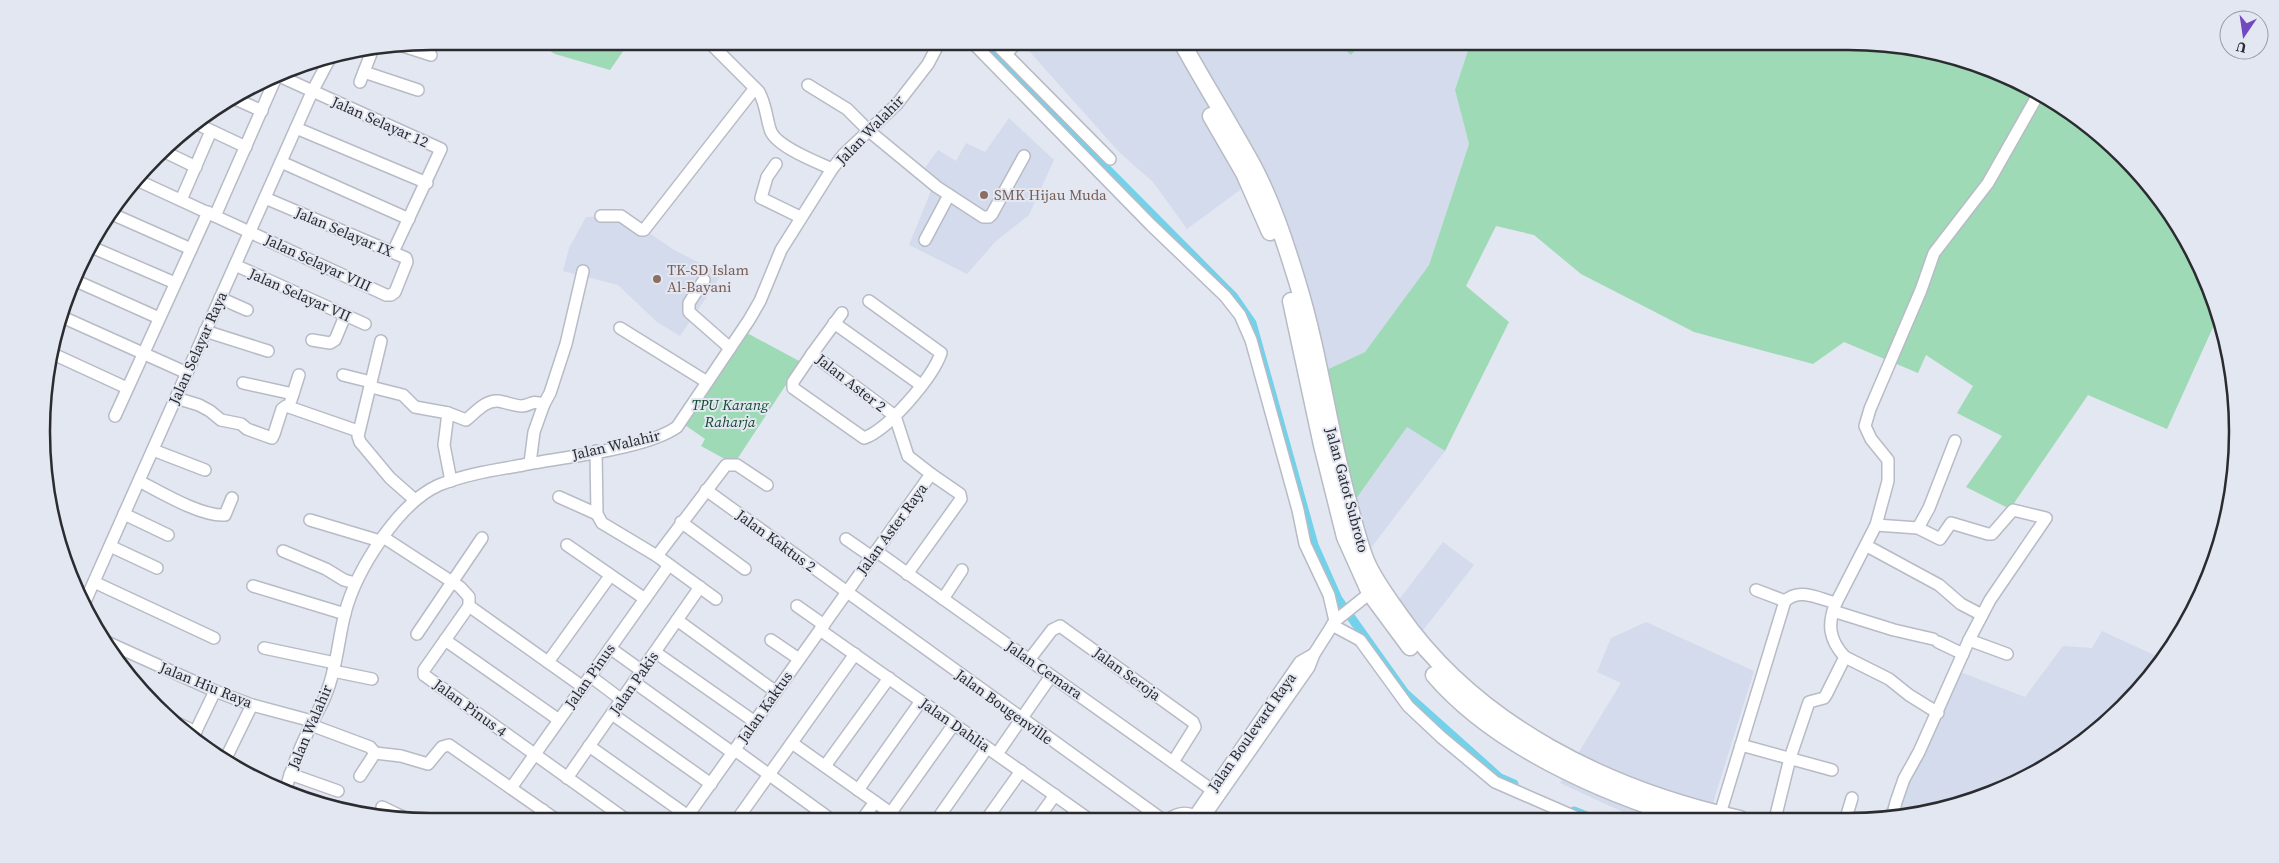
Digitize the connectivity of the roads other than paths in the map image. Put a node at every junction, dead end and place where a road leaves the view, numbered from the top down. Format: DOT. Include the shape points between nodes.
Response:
graph roads {
  1 [pos="717,50"];
  2 [pos="935,50"];
  3 [pos="986,50"];
  4 [pos="1002,50"];
  5 [pos="1010,50"];
  6 [pos="1174,50"];
  7 [pos="1185,50"];
  8 [pos="417,51"];
  9 [pos="1006,54"];
  10 [pos="371,55"];
  11 [pos="431,55"];
  12 [pos="326,65"];
  13 [pos="1011,69"];
  14 [pos="286,79"];
  15 [pos="273,85"];
  16 [pos="808,85"];
  17 [pos="755,88"];
  18 [pos="418,90"];
  19 [pos="312,92"];
  20 [pos="2036,100"];
  21 [pos="241,101"];
  22 [pos="262,111"];
  23 [pos="202,127"];
  24 [pos="296,128"];
  25 [pos="211,131"];
  26 [pos="869,131"];
  27 [pos="246,147"];
  28 [pos="169,155"];
  29 [pos="1024,156"];
  30 [pos="1110,159"];
  31 [pos="281,162"];
  32 [pos="776,164"];
  33 [pos="196,167"];
  34 [pos="832,169"];
  35 [pos="143,183"];
  36 [pos="427,183"];
  37 [pos="949,195"];
  38 [pos="265,198"];
  39 [pos="181,200"];
  40 [pos="211,214"];
  41 [pos="117,216"];
  42 [pos="601,216"];
  43 [pos="800,217"];
  44 [pos="409,219"];
  45 [pos="250,231"];
  46 [pos="925,240"];
  47 [pos="97,249"];
  48 [pos="191,249"];
  49 [pos="393,252"];
  50 [pos="235,265"];
  51 [pos="583,271"];
  52 [pos="704,280"];
  53 [pos="80,283"];
  54 [pos="175,283"];
  55 [pos="386,294"];
  56 [pos="220,298"];
  57 [pos="869,301"];
  58 [pos="248,310"];
  59 [pos="842,313"];
  60 [pos="345,316"];
  61 [pos="159,318"];
  62 [pos="67,319"];
  63 [pos="365,324"];
  64 [pos="834,324"];
  65 [pos="620,328"];
  66 [pos="206,332"];
  67 [pos="312,340"];
  68 [pos="380,340"];
  69 [pos="730,348"];
  70 [pos="268,350"];
  71 [pos="144,353"];
  72 [pos="812,354"];
  73 [pos="57,355"];
  74 [pos="187,372"];
  75 [pos="299,375"];
  76 [pos="343,375"];
  77 [pos="707,382"];
  78 [pos="243,383"];
  79 [pos="371,385"];
  80 [pos="921,385"];
  81 [pos="127,388"];
  82 [pos="293,394"];
  83 [pos="176,398"];
  84 [pos="544,404"];
  85 [pos="289,407"];
  86 [pos="448,412"];
  87 [pos="115,416"];
  88 [pos="895,416"];
  89 [pos="358,431"];
  90 [pos="1955,441"];
  91 [pos="153,450"];
  92 [pos="596,451"];
  93 [pos="530,463"];
  94 [pos="205,470"];
  95 [pos="931,474"];
  96 [pos="139,481"];
  97 [pos="451,481"];
  98 [pos="767,486"];
  99 [pos="706,490"];
  100 [pos="559,497"];
  101 [pos="232,498"];
  102 [pos="415,500"];
  103 [pos="124,514"];
  104 [pos="597,514"];
  105 [pos="310,520"];
  106 [pos="681,522"];
  107 [pos="1876,526"];
  108 [pos="1918,528"];
  109 [pos="168,534"];
  110 [pos="482,538"];
  111 [pos="382,539"];
  112 [pos="846,539"];
  113 [pos="567,545"];
  114 [pos="110,546"];
  115 [pos="1867,546"];
  116 [pos="284,551"];
  117 [pos="874,554"];
  118 [pos="657,556"];
  119 [pos="669,565"];
  120 [pos="157,568"];
  121 [pos="745,569"];
  122 [pos="962,570"];
  123 [pos="907,574"];
  124 [pos="610,576"];
  125 [pos="454,581"];
  126 [pos="94,582"];
  127 [pos="355,583"];
  128 [pos="253,586"];
  129 [pos="700,588"];
  130 [pos="1756,590"];
  131 [pos="846,592"];
  132 [pos="1370,593"];
  133 [pos="87,596"];
  134 [pos="645,599"];
  135 [pos="716,599"];
  136 [pos="943,599"];
  137 [pos="1785,602"];
  138 [pos="469,606"];
  139 [pos="797,606"];
  140 [pos="1834,607"];
  141 [pos="345,614"];
  142 [pos="1982,615"];
  143 [pos="677,620"];
  144 [pos="1336,621"];
  145 [pos="822,627"];
  146 [pos="417,634"];
  147 [pos="214,638"];
  148 [pos="445,640"];
  149 [pos="770,640"];
  150 [pos="1969,640"];
  151 [pos="117,647"];
  152 [pos="264,648"];
  153 [pos="610,648"];
  154 [pos="655,652"];
  155 [pos="855,654"];
  156 [pos="1314,654"];
  157 [pos="1963,654"];
  158 [pos="2007,654"];
  159 [pos="1845,656"];
  160 [pos="799,659"];
  161 [pos="1029,660"];
  162 [pos="548,662"];
  163 [pos="334,667"];
  164 [pos="642,671"];
  165 [pos="590,676"];
  166 [pos="1051,676"];
  167 [pos="888,678"];
  168 [pos="372,680"];
  169 [pos="634,682"];
  170 [pos="582,687"];
  171 [pos="215,691"];
  172 [pos="776,692"];
  173 [pos="622,700"];
  174 [pos="921,701"];
  175 [pos="252,705"];
  176 [pos="1938,712"];
  177 [pos="612,714"];
  178 [pos="1021,719"];
  179 [pos="559,720"];
  180 [pos="755,722"];
  181 [pos="312,723"];
  182 [pos="954,724"];
  183 [pos="196,732"];
  184 [pos="792,743"];
  185 [pos="1741,745"];
  186 [pos="589,746"];
  187 [pos="734,751"];
  188 [pos="992,751"];
  189 [pos="375,753"];
  190 [pos="228,754"];
  191 [pos="535,754"];
  192 [pos="1790,758"];
  193 [pos="1173,762"];
  194 [pos="825,766"];
  195 [pos="1832,770"];
  196 [pos="1021,771"];
  197 [pos="290,774"];
  198 [pos="769,774"];
  199 [pos="360,776"];
  200 [pos="567,778"];
  201 [pos="287,784"];
  202 [pos="711,784"];
  203 [pos="511,788"];
  204 [pos="858,790"];
  205 [pos="1212,790"];
  206 [pos="338,791"];
  207 [pos="1054,795"];
  208 [pos="1852,798"];
  209 [pos="875,802"];
  210 [pos="382,807"];
  211 [pos="543,810"];
  212 [pos="1894,810"];
  213 [pos="390,811"];
  214 [pos="541,813"];
  215 [pos="547,813"];
  216 [pos="617,813"];
  217 [pos="679,813"];
  218 [pos="690,813"];
  219 [pos="742,813"];
  220 [pos="822,813"];
  221 [pos="867,813"];
  222 [pos="885,813"];
  223 [pos="891,813"];
  224 [pos="942,813"];
  225 [pos="991,813"];
  226 [pos="1042,813"];
  227 [pos="1079,813"];
  228 [pos="1153,813"];
  229 [pos="1201,813"];
  230 [pos="1203,813"];
  231 [pos="1566,813"];
  232 [pos="1670,813"];
  233 [pos="1716,813"];
  234 [pos="1720,813"];
  235 [pos="1776,813"];
  236 [pos="1848,813"];
  1 -- 17 [label="street"];
  2 -- 26 [label="street, Jalan Walahir" via="897,104"];
  3 -- 13 [label="street"];
  4 -- 9 [label="street"];
  5 -- 9 [label="street"];
  6 -- 132 [label="highway, Jalan Gatot Subroto" via="1244,173 1274,243 1290,294 1345,537"];
  7 -- 233 [label="highway, Jalan Gatot Subroto" via="1254,168 1279,226 1313,342 1337,459 1357,534 1367,562 1387,597 1410,630 1449,675 1511,723 1601,774 1666,799"];
  8 -- 11 [label="street"];
  9 -- 13 [label="street"];
  10 -- 18 [label="street" via="362,77"];
  12 -- 19 [label="street, Jalan Selayar Raya"];
  13 -- 30 [label="street"];
  13 -- 144 [label="street" via="1151,225 1203,274 1240,315 1252,340 1305,544"];
  14 -- 19 [label="street"];
  15 -- 22 [label="street"];
  16 -- 26 [label="street" via="847,109"];
  17 -- 34 [label="street" via="765,102 774,138"];
  17 -- 42 [label="street" via="644,230 621,216"];
  19 -- 24 [label="street, Jalan Selayar Raya"];
  19 -- 36 [label="street, Jalan Selayar 12" via="441,150"];
  20 -- 107 [label="street" via="1988,183 1934,253 1867,416 1866,432 1890,465"];
  21 -- 22 [label="street"];
  22 -- 27 [label="street"];
  23 -- 25 [label="street"];
  24 -- 31 [label="street, Jalan Selayar Raya"];
  24 -- 36 [label="street"];
  25 -- 27 [label="street"];
  25 -- 33 [label="street"];
  26 -- 34 [label="street, Jalan Walahir"];
  26 -- 37 [label="street"];
  27 -- 40 [label="street"];
  28 -- 33 [label="street"];
  29 -- 37 [label="street" via="989,217"];
  31 -- 38 [label="street, Jalan Selayar Raya"];
  31 -- 44 [label="street"];
  32 -- 43 [label="street" via="767,177 761,198"];
  33 -- 39 [label="street"];
  34 -- 43 [label="street, Jalan Walahir"];
  35 -- 39 [label="street, Jalan Selayar VIII"];
  36 -- 44 [label="street"];
  37 -- 46 [label="street"];
  38 -- 45 [label="street, Jalan Selayar Raya"];
  38 -- 49 [label="street, Jalan Selayar IX"];
  39 -- 40 [label="street, Jalan Selayar VIII"];
  40 -- 45 [label="street, Jalan Selayar VIII"];
  40 -- 48 [label="street"];
  41 -- 48 [label="street"];
  43 -- 69 [label="street, Jalan Walahir" via="781,250 760,302"];
  44 -- 49 [label="street"];
  45 -- 50 [label="street, Jalan Selayar Raya"];
  45 -- 55 [label="street, Jalan Selayar VIII"];
  47 -- 54 [label="street"];
  48 -- 54 [label="street"];
  49 -- 55 [label="street, Jalan Selayar IX" via="406,258 407,262 395,292"];
  50 -- 56 [label="street, Jalan Selayar Raya"];
  50 -- 60 [label="street, Jalan Selayar VII"];
  51 -- 84 [label="street" via="566,344"];
  52 -- 69 [label="street" via="689,303 689,312"];
  53 -- 61 [label="street"];
  54 -- 61 [label="street"];
  56 -- 58 [label="street"];
  56 -- 66 [label="street, Jalan Selayar Raya"];
  57 -- 80 [label="street" via="939,351 940,355"];
  59 -- 64 [label="street, Jalan Aster 2"];
  60 -- 63 [label="street, Jalan Selayar VII"];
  60 -- 67 [label="street" via="335,340 330,343"];
  61 -- 71 [label="street"];
  62 -- 71 [label="street"];
  64 -- 72 [label="street, Jalan Aster 2"];
  64 -- 80 [label="street"];
  65 -- 77 [label="street"];
  66 -- 70 [label="street"];
  66 -- 74 [label="street, Jalan Selayar Raya"];
  68 -- 79 [label="street"];
  69 -- 77 [label="street, Jalan Walahir"];
  71 -- 74 [label="street"];
  71 -- 81 [label="street"];
  72 -- 88 [label="street, Jalan Aster 2"];
  72 -- 88 [label="street" via="793,382 793,388 864,438"];
  73 -- 81 [label="street"];
  74 -- 83 [label="street, Jalan Selayar Raya"];
  75 -- 82 [label="street"];
  76 -- 79 [label="street"];
  77 -- 92 [label="street, Jalan Walahir" via="683,420 669,432 638,443"];
  78 -- 82 [label="street"];
  79 -- 86 [label="street" via="404,396 415,407"];
  79 -- 89 [label="street"];
  80 -- 88 [label="street"];
  81 -- 87 [label="street"];
  82 -- 85 [label="street"];
  83 -- 85 [label="street" via="204,408 221,420 241,424 272,438 282,409"];
  83 -- 91 [label="street, Jalan Selayar Raya"];
  84 -- 86 [label="street" via="533,402 522,406 490,402 471,413 466,420"];
  84 -- 93 [label="street" via="534,432"];
  85 -- 89 [label="street"];
  86 -- 97 [label="street" via="444,445"];
  88 -- 95 [label="street, Jalan Aster Raya" via="908,456"];
  89 -- 102 [label="street" via="360,442"];
  90 -- 108 [label="street"];
  91 -- 94 [label="street"];
  91 -- 96 [label="street, Jalan Selayar Raya"];
  92 -- 93 [label="street, Jalan Walahir"];
  92 -- 104 [label="street"];
  93 -- 97 [label="street, Jalan Walahir" via="465,475"];
  95 -- 117 [label="street, Jalan Aster Raya"];
  95 -- 123 [label="street" via="960,494 961,499"];
  96 -- 101 [label="street" via="217,515 225,515"];
  96 -- 103 [label="street, Jalan Selayar Raya"];
  97 -- 102 [label="street, Jalan Walahir"];
  98 -- 99 [label="street" via="737,465 726,465"];
  99 -- 106 [label="street"];
  99 -- 131 [label="street, Jalan Kaktus 2"];
  100 -- 104 [label="street"];
  102 -- 111 [label="street, Jalan Walahir"];
  103 -- 109 [label="street"];
  103 -- 114 [label="street, Jalan Selayar Raya"];
  104 -- 118 [label="street" via="602,523"];
  105 -- 111 [label="street"];
  106 -- 118 [label="street"];
  106 -- 121 [label="street"];
  107 -- 108 [label="street"];
  107 -- 115 [label="street"];
  108 -- 142 [label="street" via="1940,539 1951,523 1992,534 2013,510 2046,518"];
  110 -- 125 [label="street"];
  111 -- 125 [label="street"];
  111 -- 127 [label="street, Jalan Walahir"];
  112 -- 117 [label="street, Jalan Cemara"];
  113 -- 124 [label="street"];
  114 -- 120 [label="street"];
  114 -- 126 [label="street, Jalan Selayar Raya"];
  115 -- 140 [label="street"];
  115 -- 142 [label="street" via="1938,585 1961,604"];
  116 -- 127 [label="street"];
  117 -- 123 [label="street, Jalan Cemara"];
  117 -- 131 [label="street, Jalan Aster Raya"];
  118 -- 119 [label="street"];
  119 -- 129 [label="street"];
  119 -- 134 [label="street, Jalan Pinus"];
  122 -- 136 [label="street"];
  123 -- 136 [label="street, Jalan Cemara"];
  124 -- 134 [label="street"];
  124 -- 162 [label="street"];
  125 -- 138 [label="street" via="466,591"];
  125 -- 146 [label="street"];
  126 -- 133 [label="street, Jalan Selayar Raya"];
  126 -- 147 [label="street"];
  127 -- 141 [label="street, Jalan Walahir"];
  128 -- 141 [label="street"];
  129 -- 135 [label="street"];
  129 -- 143 [label="street, Jalan Pakis"];
  130 -- 137 [label="street"];
  131 -- 145 [label="street, Jalan Kaktus"];
  131 -- 178 [label="street, Jalan Bougenville"];
  132 -- 144 [label="street, Jalan Boulevard Raya"];
  132 -- 232 [label="highway, Jalan Gatot Subroto" via="1397,632 1441,682 1504,735 1564,770"];
  134 -- 153 [label="street, Jalan Pinus"];
  136 -- 161 [label="street, Jalan Cemara"];
  137 -- 140 [label="street" via="1790,597 1803,594"];
  137 -- 185 [label="street"];
  138 -- 148 [label="street, Jalan Pinus 4"];
  138 -- 162 [label="street"];
  139 -- 145 [label="street, Jalan Dahlia"];
  140 -- 157 [label="street" via="1894,630 1936,641"];
  140 -- 159 [label="street" via="1831,639"];
  141 -- 163 [label="street, Jalan Walahir"];
  142 -- 150 [label="street"];
  143 -- 154 [label="street, Jalan Pakis"];
  143 -- 172 [label="street"];
  144 -- 156 [label="street, Jalan Boulevard Raya"];
  144 -- 231 [label="street" via="1360,640 1408,706 1441,737 1495,782"];
  145 -- 155 [label="street, Jalan Dahlia"];
  145 -- 160 [label="street, Jalan Kaktus"];
  148 -- 179 [label="street"];
  148 -- 191 [label="street, Jalan Pinus 4" via="424,670 424,675"];
  149 -- 160 [label="street"];
  150 -- 157 [label="street"];
  150 -- 158 [label="street"];
  151 -- 171 [label="street, Jalan Hiu Raya"];
  152 -- 163 [label="street"];
  153 -- 164 [label="street"];
  153 -- 165 [label="street, Jalan Pinus"];
  154 -- 164 [label="street, Jalan Pakis"];
  154 -- 180 [label="street"];
  155 -- 167 [label="street, Jalan Dahlia"];
  155 -- 184 [label="street"];
  156 -- 205 [label="street, Jalan Boulevard Raya" via="1300,662"];
  156 -- 230 [label="street, Jalan Boulevard Raya" via="1309,668"];
  157 -- 176 [label="street"];
  159 -- 176 [label="street" via="1889,679"];
  159 -- 192 [label="street" via="1824,698 1809,702"];
  160 -- 172 [label="street, Jalan Kaktus"];
  161 -- 166 [label="street, Jalan Cemara"];
  161 -- 193 [label="street, Jalan Seroja" via="1052,630 1060,626 1193,722 1195,727"];
  162 -- 170 [label="street"];
  163 -- 168 [label="street"];
  163 -- 181 [label="street, Jalan Walahir"];
  164 -- 169 [label="street, Jalan Pakis"];
  165 -- 170 [label="street, Jalan Pinus"];
  165 -- 173 [label="street"];
  166 -- 178 [label="street"];
  166 -- 193 [label="street, Jalan Cemara"];
  167 -- 174 [label="street, Jalan Dahlia"];
  167 -- 194 [label="street"];
  169 -- 173 [label="street, Jalan Pakis"];
  169 -- 187 [label="street"];
  170 -- 179 [label="street, Jalan Pinus"];
  171 -- 175 [label="street, Jalan Hiu Raya"];
  171 -- 183 [label="street"];
  172 -- 180 [label="street, Jalan Kaktus"];
  173 -- 177 [label="street, Jalan Pakis"];
  174 -- 182 [label="street, Jalan Dahlia"];
  174 -- 204 [label="street"];
  175 -- 181 [label="street, Jalan Hiu Raya"];
  175 -- 190 [label="street"];
  176 -- 212 [label="street" via="1904,779"];
  177 -- 186 [label="street, Jalan Pakis"];
  177 -- 202 [label="street"];
  178 -- 188 [label="street"];
  178 -- 228 [label="street, Jalan Bougenville"];
  179 -- 191 [label="street, Jalan Pinus"];
  180 -- 187 [label="street, Jalan Kaktus"];
  181 -- 189 [label="street, Jalan Hiu Raya" via="370,747"];
  181 -- 197 [label="street, Jalan Walahir"];
  182 -- 188 [label="street, Jalan Dahlia"];
  182 -- 223 [label="street"];
  184 -- 194 [label="street"];
  184 -- 198 [label="street"];
  185 -- 192 [label="street"];
  185 -- 234 [label="street"];
  186 -- 200 [label="street, Jalan Pakis"];
  186 -- 217 [label="street"];
  187 -- 198 [label="street"];
  187 -- 202 [label="street, Jalan Kaktus"];
  188 -- 196 [label="street, Jalan Dahlia"];
  188 -- 224 [label="street"];
  189 -- 199 [label="street"];
  189 -- 203 [label="street" via="428,764 442,747 450,745"];
  191 -- 200 [label="street"];
  191 -- 203 [label="street, Jalan Pinus"];
  192 -- 195 [label="street"];
  192 -- 235 [label="street"];
  193 -- 205 [label="street, Jalan Cemara"];
  194 -- 204 [label="street"];
  196 -- 207 [label="street, Jalan Dahlia"];
  196 -- 225 [label="street"];
  197 -- 201 [label="street, Jalan Walahir"];
  197 -- 206 [label="street"];
  198 -- 219 [label="street"];
  198 -- 220 [label="street"];
  200 -- 216 [label="street"];
  202 -- 218 [label="street, Jalan Kaktus"];
  203 -- 211 [label="street"];
  204 -- 209 [label="street"];
  205 -- 229 [label="street, Jalan Boulevard Raya"];
  207 -- 226 [label="street"];
  207 -- 227 [label="street, Jalan Dahlia"];
  208 -- 236 [label="street"];
  209 -- 221 [label="street"];
  209 -- 222 [label="street"];
  210 -- 213 [label="street"];
  211 -- 214 [label="street"];
  211 -- 215 [label="street"];
}
